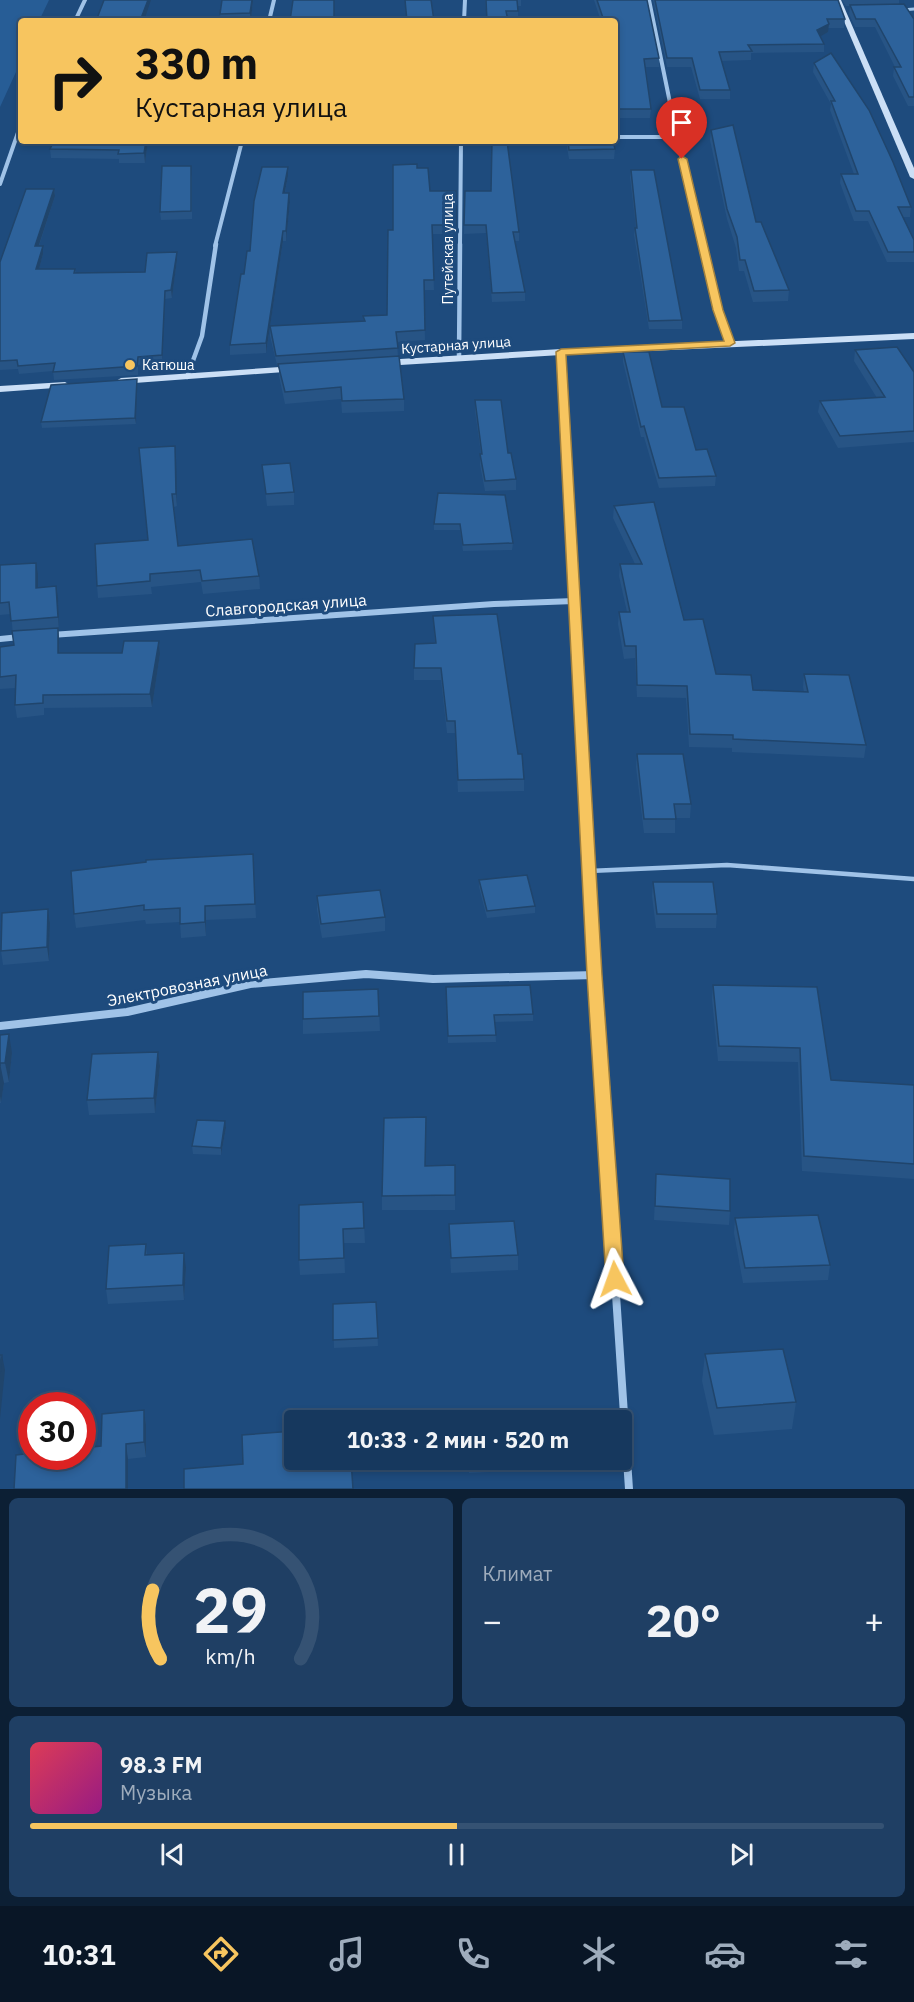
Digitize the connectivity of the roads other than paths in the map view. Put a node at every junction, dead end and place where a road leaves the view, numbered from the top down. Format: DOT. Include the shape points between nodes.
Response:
graph roads {
  1 [pos="86,0"];
  2 [pos="274,0"];
  3 [pos="465,0"];
  4 [pos="649,0"];
  5 [pos="838,0"];
  6 [pos="902,9"];
  7 [pos="914,9"];
  8 [pos="77,18"];
  9 [pos="270,18"];
  10 [pos="464,18"];
  11 [pos="18,137"];
  12 [pos="618,137"];
  13 [pos="677,137"];
  14 [pos="241,144"];
  15 [pos="460,144"];
  16 [pos="914,177"];
  17 [pos="0,184"];
  18 [pos="914,336"];
  19 [pos="730,343"];
  20 [pos="561,352"];
  21 [pos="459,358"];
  22 [pos="376,364"];
  23 [pos="305,369"];
  24 [pos="187,377"];
  25 [pos="105,382"];
  26 [pos="70,384"];
  27 [pos="0,389"];
  28 [pos="574,602"];
  29 [pos="47,635"];
  30 [pos="24,637"];
  31 [pos="0,639"];
  32 [pos="589,871"];
  33 [pos="914,879"];
  34 [pos="595,975"];
  35 [pos="0,1026"];
  36 [pos="629,1489"];
  1 -- 8 [label="street"];
  2 -- 9 [label="street"];
  3 -- 10 [label="street"];
  4 -- 13 [label="street"];
  5 -- 16 [label="street"];
  6 -- 7 [label="lane"];
  11 -- 17 [label="street"];
  12 -- 13 [label="street"];
  13 -- 19 [label="street" via="718,310"];
  14 -- 24 [label="street" via="212,259 202,336"];
  15 -- 21 [label="street, Путейская улица"];
  18 -- 19 [label="street, Кустарная улица"];
  19 -- 20 [label="street, Кустарная улица"];
  20 -- 21 [label="street, Кустарная улица"];
  20 -- 28 [label="street"];
  21 -- 22 [label="street, Кустарная улица"];
  23 -- 24 [label="street"];
  24 -- 25 [label="street"];
  26 -- 27 [label="street"];
  28 -- 29 [label="street, Славгородская улица" via="494,604"];
  28 -- 32 [label="street"];
  30 -- 31 [label="street"];
  32 -- 33 [label="lane" via="727,865"];
  32 -- 34 [label="street"];
  34 -- 35 [label="street, Электровозная улица" via="433,979 366,974 250,984 127,1012"];
  34 -- 36 [label="street"];
}
